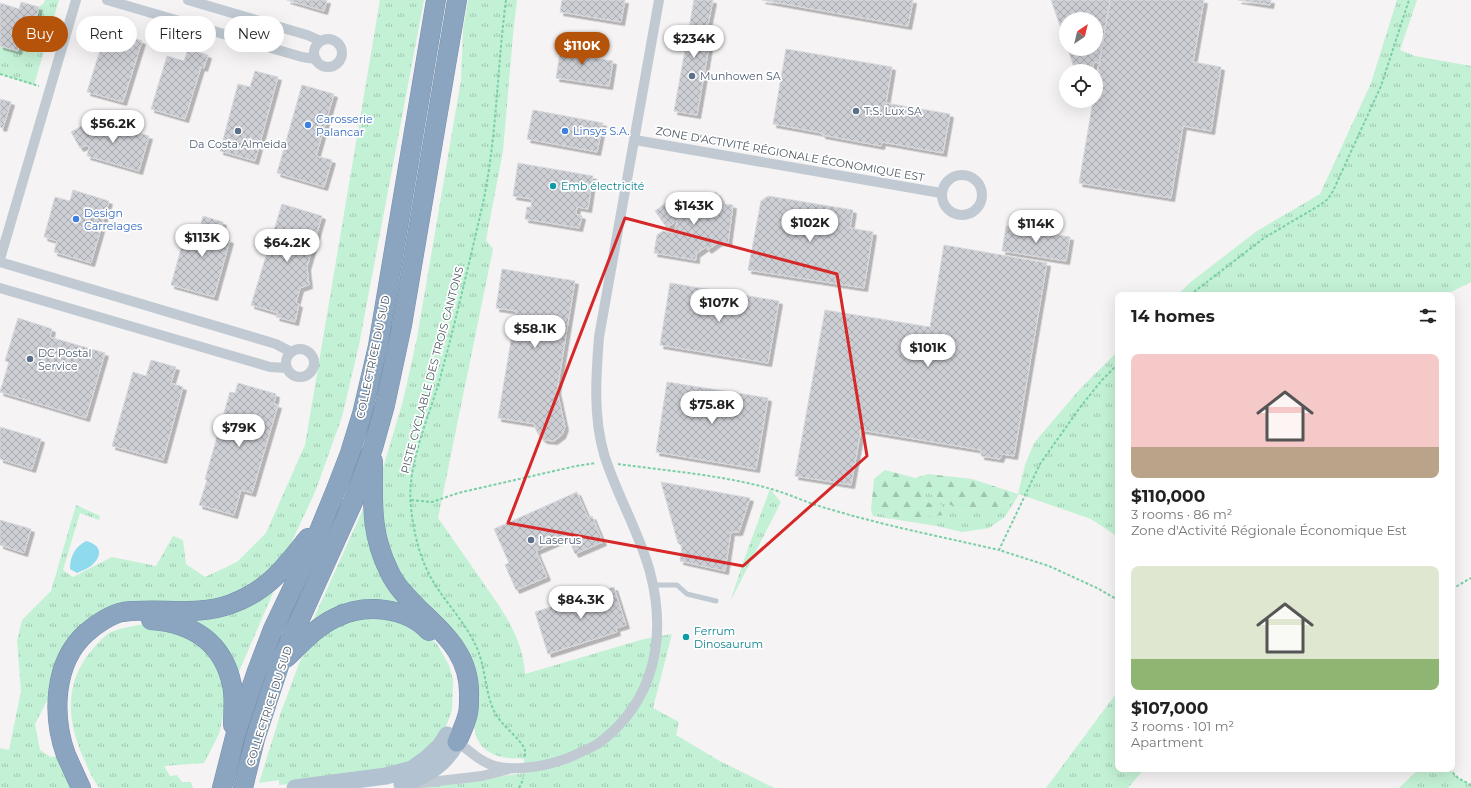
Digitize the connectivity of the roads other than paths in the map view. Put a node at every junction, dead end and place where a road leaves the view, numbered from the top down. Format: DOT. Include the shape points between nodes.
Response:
graph roads {
  1 [pos="76,0"];
  2 [pos="107,0"];
  3 [pos="188,0"];
  4 [pos="436,0"];
  5 [pos="457,0"];
  6 [pos="659,0"];
  7 [pos="321,41"];
  8 [pos="316,59"];
  9 [pos="635,140"];
  10 [pos="942,193"];
  11 [pos="0,259"];
  12 [pos="0,262"];
  13 [pos="0,288"];
  14 [pos="291,352"];
  15 [pos="287,368"];
  16 [pos="373,448"];
  17 [pos="325,517"];
  18 [pos="652,585"];
  19 [pos="716,601"];
  20 [pos="280,663"];
  21 [pos="452,738"];
  22 [pos="232,749"];
  23 [pos="513,768"];
  24 [pos="401,784"];
  25 [pos="82,788"];
  26 [pos="91,788"];
  27 [pos="222,788"];
  28 [pos="243,788"];
  29 [pos="295,788"];
  30 [pos="374,788"];
  1 -- 11 [label="street"];
  2 -- 8 [label="street" via="302,58"];
  3 -- 7 [label="street"];
  4 -- 17 [label="highway, COLLECTRICE DU SUD" via="372,376 350,453"];
  5 -- 16 [label="highway, COLLECTRICE DU SUD" via="402,325"];
  6 -- 9 [label="street"];
  7 -- 8 [label="street" via="316,47"];
  7 -- 8 [label="street" via="334,41 341,47 341,57 336,64 327,67"];
  9 -- 10 [label="street, ZONE D'ACTIVITÉ RÉGIONALE ÉCONOMIQUE EST"];
  9 -- 18 [label="street" via="600,337 596,377 597,420 607,462 634,527"];
  10 -- 10 [label="street" via="942,199 949,211 962,215 974,211 982,200 981,187 971,176 965,174 958,174 947,181"];
  12 -- 14 [label="street" via="276,344"];
  13 -- 15 [label="street" via="270,367"];
  14 -- 15 [label="street" via="286,359"];
  14 -- 15 [label="street" via="300,349 309,352 314,360 313,369 306,375 297,377"];
  16 -- 20 [label="highway, COLLECTRICE DU SUD" via="353,502"];
  16 -- 21 [label="highway" via="374,522 378,546 389,573 404,594 444,633 462,659 467,673 468,713"];
  17 -- 22 [label="highway, COLLECTRICE DU SUD" via="273,629 242,713"];
  17 -- 25 [label="highway" via="280,573 248,597 211,609 121,613 96,625 81,638 66,659 57,695 64,748"];
  18 -- 19 [label="lane" via="677,584 687,594"];
  18 -- 23 [label="street" via="656,609 656,646 647,684 627,717 598,744 561,761"];
  20 -- 21 [label="highway" via="318,629 336,617 357,610 380,609 404,614 424,625 441,643 454,664 457,679"];
  20 -- 28 [label="highway, COLLECTRICE DU SUD" via="255,739"];
  21 -- 23 [label="street" via="494,765"];
  21 -- 24 [label="main road" via="450,754 435,768"];
  21 -- 29 [label="main road" via="412,769 386,776"];
  22 -- 26 [label="highway" via="232,685 226,663 212,644 191,629 167,621 143,619 122,622 104,630 73,662 66,692 67,727 73,749"];
  22 -- 27 [label="highway, COLLECTRICE DU SUD"];
  23 -- 24 [label="street" via="482,776"];
  24 -- 30 [label="main road"];
}
